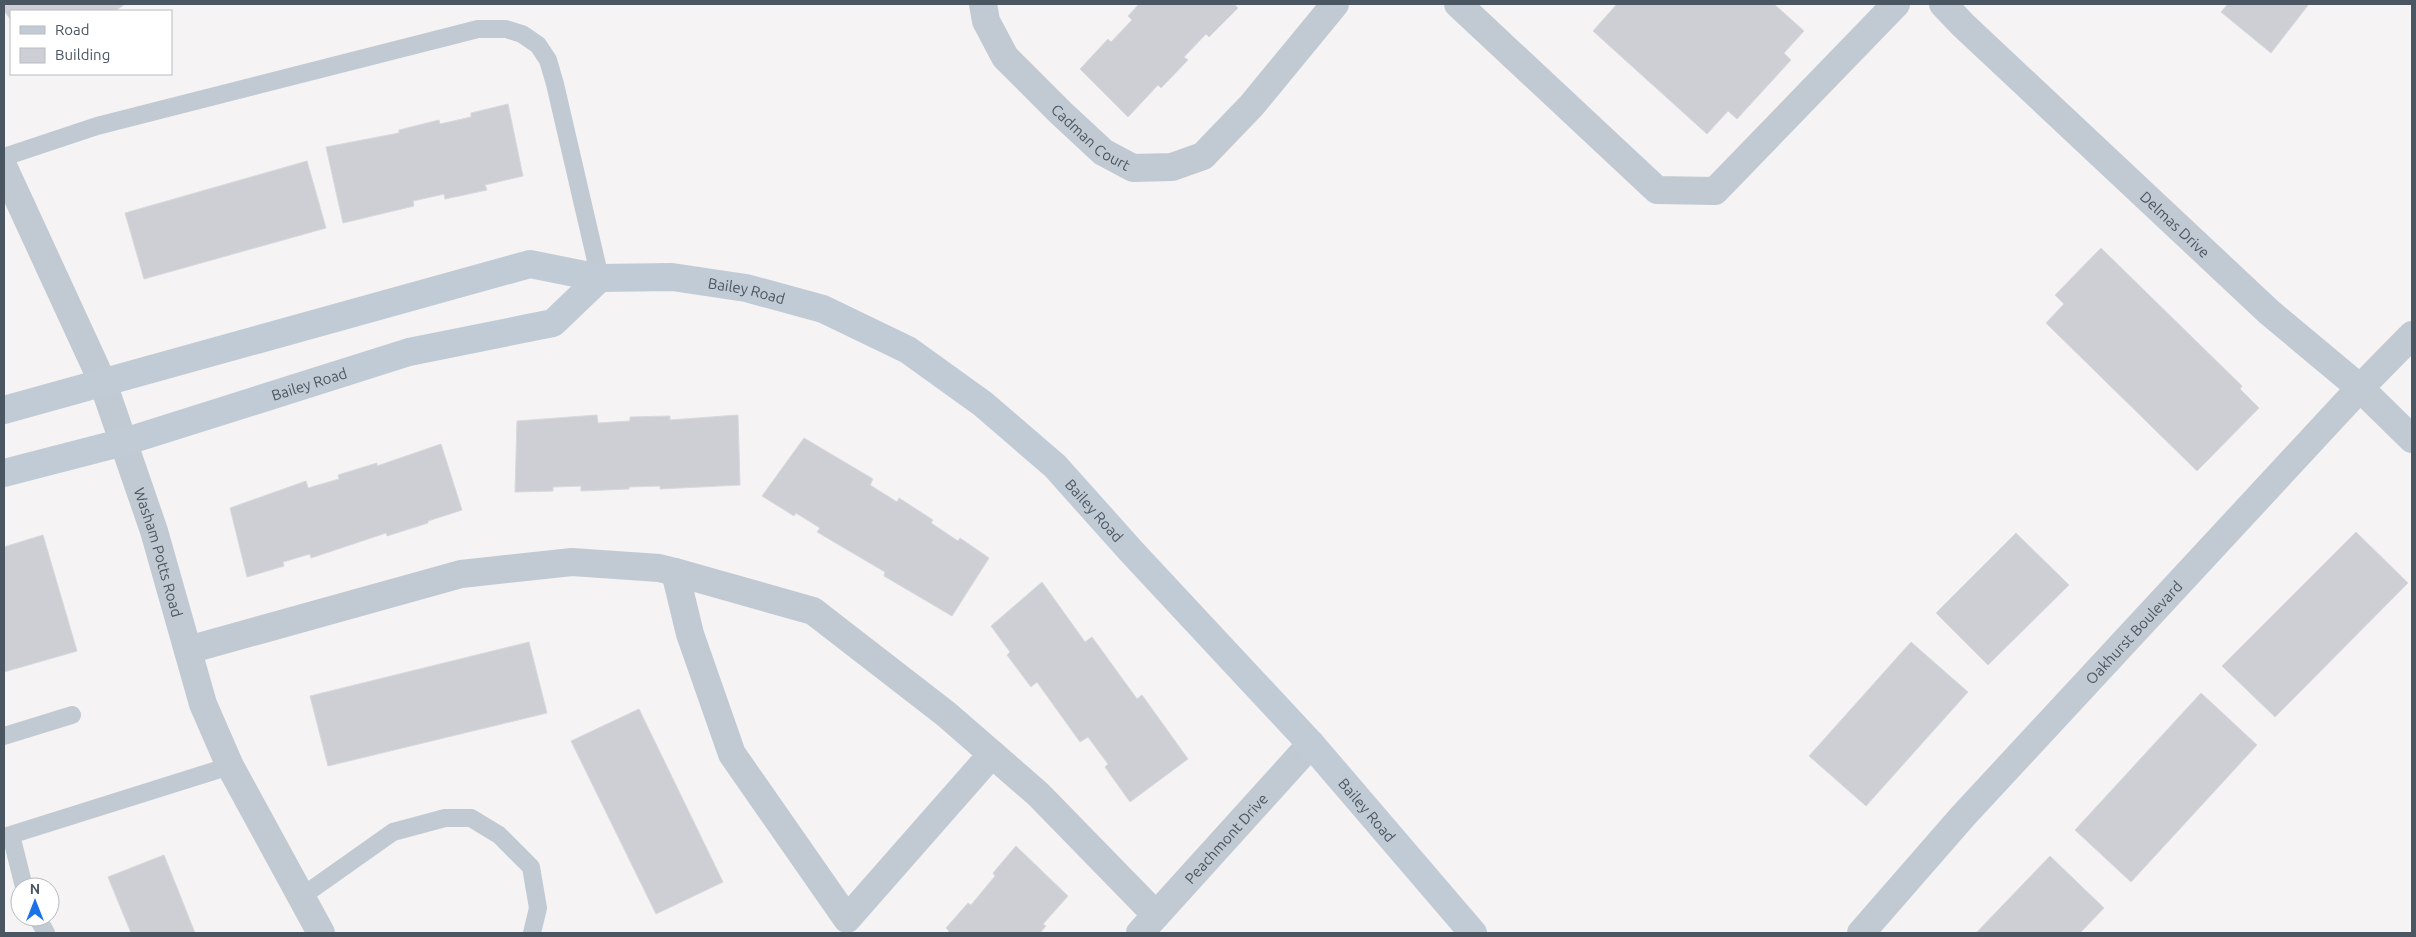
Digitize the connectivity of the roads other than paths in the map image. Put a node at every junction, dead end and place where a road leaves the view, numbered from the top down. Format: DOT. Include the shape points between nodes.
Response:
graph roads {
  1 [pos="983,4"];
  2 [pos="1335,4"];
  3 [pos="1458,4"];
  4 [pos="1896,4"];
  5 [pos="1942,4"];
  6 [pos="4,157"];
  7 [pos="4,168"];
  8 [pos="600,278"];
  9 [pos="2412,335"];
  10 [pos="103,383"];
  11 [pos="2360,388"];
  12 [pos="4,410"];
  13 [pos="2412,439"];
  14 [pos="124,442"];
  15 [pos="4,473"];
  16 [pos="674,572"];
  17 [pos="188,650"];
  18 [pos="72,715"];
  19 [pos="4,736"];
  20 [pos="1311,744"];
  21 [pos="992,754"];
  22 [pos="230,766"];
  23 [pos="7,836"];
  24 [pos="21,877"];
  25 [pos="301,896"];
  26 [pos="1148,924"];
  27 [pos="841,926"];
  28 [pos="321,933"];
  29 [pos="532,933"];
  30 [pos="1473,933"];
  31 [pos="1861,933"];
  1 -- 2 [label="street, Cadman Court" via="986,21 1005,58 1103,152 1133,168 1172,167 1203,156 1252,105"];
  3 -- 4 [label="street" via="1657,190 1715,191"];
  5 -- 11 [label="street, Delmas Drive" via="2269,312"];
  6 -- 8 [label="lane" via="97,126 374,55 478,29 506,29 522,34 538,45 548,60"];
  7 -- 10 [label="street, Washam Potts Road"];
  8 -- 10 [label="street, Bailey Road" via="530,264"];
  8 -- 14 [label="street, Bailey Road" via="553,323 409,352"];
  8 -- 20 [label="street, Bailey Road" via="672,276 746,288 823,309 908,350 983,404 1055,466"];
  9 -- 11 [label="street, Oakhurst Boulevard"];
  10 -- 12 [label="street, Bailey Road"];
  10 -- 14 [label="street, Washam Potts Road"];
  11 -- 13 [label="street, Delmas Drive"];
  11 -- 31 [label="street, Oakhurst Boulevard" via="1963,816"];
  14 -- 15 [label="street, Bailey Road"];
  14 -- 17 [label="street, Washam Potts Road"];
  16 -- 17 [label="street" via="659,568 572,562 461,574"];
  16 -- 21 [label="street" via="813,611 946,714"];
  16 -- 27 [label="street" via="690,634 732,754"];
  17 -- 22 [label="street, Washam Potts Road" via="203,704"];
  18 -- 19 [label="lane"];
  20 -- 26 [label="street, Peachmont Drive"];
  20 -- 30 [label="street, Bailey Road"];
  21 -- 26 [label="street" via="1038,794"];
  21 -- 27 [label="street"];
  22 -- 23 [label="lane"];
  22 -- 25 [label="street, Washam Potts Road"];
  23 -- 24 [label="lane"];
  25 -- 28 [label="street, Washam Potts Road"];
  25 -- 29 [label="lane" via="393,832 445,818 471,818 499,834 531,867 538,908"];
}
